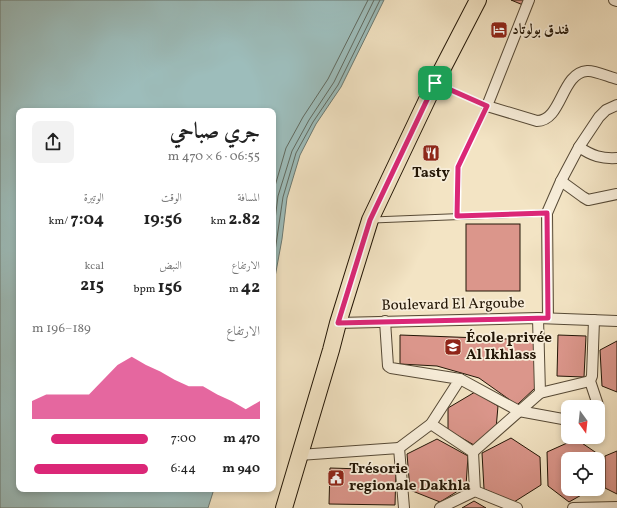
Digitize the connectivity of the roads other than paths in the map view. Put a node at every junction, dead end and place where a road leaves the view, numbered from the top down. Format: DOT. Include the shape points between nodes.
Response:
graph roads {
  1 [pos="478,0"];
  2 [pos="529,0"];
  3 [pos="617,79"];
  4 [pos="617,105"];
  5 [pos="487,106"];
  6 [pos="579,148"];
  7 [pos="617,158"];
  8 [pos="561,181"];
  9 [pos="617,194"];
  10 [pos="547,213"];
  11 [pos="457,216"];
  12 [pos="370,220"];
  13 [pos="543,318"];
  14 [pos="594,320"];
  15 [pos="385,321"];
  16 [pos="617,321"];
  17 [pos="338,323"];
  18 [pos="460,379"];
  19 [pos="590,381"];
  20 [pos="540,394"];
  21 [pos="596,400"];
  22 [pos="518,412"];
  23 [pos="561,419"];
  24 [pos="432,424"];
  25 [pos="399,448"];
  26 [pos="473,452"];
  27 [pos="299,455"];
  28 [pos="475,491"];
  29 [pos="617,507"];
  30 [pos="284,508"];
  31 [pos="404,508"];
  32 [pos="440,508"];
  33 [pos="517,508"];
  34 [pos="573,508"];
  35 [pos="604,508"];
  1 -- 12 [label="main road" via="435,83"];
  2 -- 5 [label="street"];
  3 -- 5 [label="street" via="588,70 580,72 573,76 549,116 541,121"];
  4 -- 6 [label="street" via="598,117"];
  5 -- 11 [label="lane" via="458,167"];
  6 -- 7 [label="street" via="596,157"];
  6 -- 8 [label="street"];
  8 -- 9 [label="street" via="588,200"];
  8 -- 10 [label="street"];
  10 -- 11 [label="lane"];
  10 -- 13 [label="street"];
  11 -- 12 [label="lane"];
  12 -- 17 [label="main road"];
  13 -- 14 [label="street, Boulevard El Argoube"];
  13 -- 15 [label="street, Boulevard El Argoube"];
  13 -- 20 [label="street"];
  14 -- 16 [label="street, Boulevard El Argoube"];
  14 -- 19 [label="street"];
  15 -- 17 [label="street, Boulevard El Argoube"];
  15 -- 18 [label="street" via="388,366"];
  17 -- 27 [label="main road"];
  18 -- 22 [label="street"];
  18 -- 24 [label="street"];
  19 -- 20 [label="street"];
  19 -- 21 [label="street"];
  20 -- 22 [label="street"];
  22 -- 23 [label="street"];
  22 -- 26 [label="street"];
  24 -- 25 [label="street"];
  24 -- 26 [label="street"];
  25 -- 27 [label="street"];
  25 -- 31 [label="street"];
  26 -- 28 [label="street"];
  27 -- 30 [label="main road"];
  28 -- 32 [label="street"];
  28 -- 33 [label="street"];
  29 -- 35 [label="street"];
  34 -- 35 [label="street"];
}
